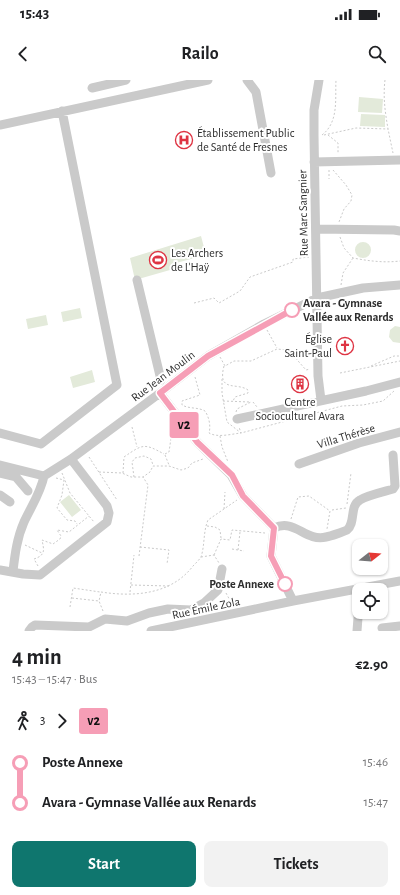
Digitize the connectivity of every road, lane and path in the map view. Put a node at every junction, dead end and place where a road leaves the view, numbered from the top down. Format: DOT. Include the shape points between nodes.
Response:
graph roads {
  1 [pos="126,80"];
  2 [pos="162,80"];
  3 [pos="208,80"];
  4 [pos="247,80"];
  5 [pos="319,80"];
  6 [pos="336,80"];
  7 [pos="384,80"];
  8 [pos="191,82"];
  9 [pos="180,83"];
  10 [pos="92,88"];
  11 [pos="164,90"];
  12 [pos="62,111"];
  13 [pos="0,124"];
  14 [pos="388,129"];
  15 [pos="327,134"];
  16 [pos="314,135"];
  17 [pos="323,135"];
  18 [pos="397,160"];
  19 [pos="338,161"];
  20 [pos="314,162"];
  21 [pos="327,163"];
  22 [pos="271,172"];
  23 [pos="329,179"];
  24 [pos="316,229"];
  25 [pos="338,229"];
  26 [pos="400,231"];
  27 [pos="316,257"];
  28 [pos="353,258"];
  29 [pos="400,261"];
  30 [pos="137,280"];
  31 [pos="400,286"];
  32 [pos="342,292"];
  33 [pos="317,298"];
  34 [pos="194,303"];
  35 [pos="264,324"];
  36 [pos="277,349"];
  37 [pos="217,350"];
  38 [pos="400,356"];
  39 [pos="400,361"];
  40 [pos="224,366"];
  41 [pos="369,367"];
  42 [pos="191,369"];
  43 [pos="318,369"];
  44 [pos="306,370"];
  45 [pos="305,372"];
  46 [pos="340,373"];
  47 [pos="222,378"];
  48 [pos="161,380"];
  49 [pos="398,382"];
  50 [pos="160,393"];
  51 [pos="321,400"];
  52 [pos="223,401"];
  53 [pos="233,401"];
  54 [pos="261,414"];
  55 [pos="238,419"];
  56 [pos="173,424"];
  57 [pos="132,427"];
  58 [pos="400,432"];
  59 [pos="0,433"];
  60 [pos="210,434"];
  61 [pos="220,436"];
  62 [pos="138,447"];
  63 [pos="164,454"];
  64 [pos="211,455"];
  65 [pos="393,455"];
  66 [pos="89,457"];
  67 [pos="71,459"];
  68 [pos="229,462"];
  69 [pos="299,464"];
  70 [pos="0,465"];
  71 [pos="61,465"];
  72 [pos="153,466"];
  73 [pos="169,466"];
  74 [pos="99,472"];
  75 [pos="0,473"];
  76 [pos="351,473"];
  77 [pos="122,474"];
  78 [pos="44,476"];
  79 [pos="134,477"];
  80 [pos="143,477"];
  81 [pos="64,480"];
  82 [pos="28,491"];
  83 [pos="225,492"];
  84 [pos="0,495"];
  85 [pos="243,496"];
  86 [pos="117,500"];
  87 [pos="10,502"];
  88 [pos="224,509"];
  89 [pos="330,511"];
  90 [pos="89,516"];
  91 [pos="78,524"];
  92 [pos="206,526"];
  93 [pos="289,526"];
  94 [pos="99,528"];
  95 [pos="240,531"];
  96 [pos="274,531"];
  97 [pos="326,537"];
  98 [pos="221,539"];
  99 [pos="17,541"];
  100 [pos="140,547"];
  101 [pos="232,549"];
  102 [pos="238,550"];
  103 [pos="244,551"];
  104 [pos="43,554"];
  105 [pos="214,554"];
  106 [pos="134,555"];
  107 [pos="139,556"];
  108 [pos="201,557"];
  109 [pos="167,564"];
  110 [pos="222,569"];
  111 [pos="0,570"];
  112 [pos="13,571"];
  113 [pos="42,572"];
  114 [pos="400,581"];
  115 [pos="388,583"];
  116 [pos="131,585"];
  117 [pos="170,586"];
  118 [pos="218,590"];
  119 [pos="352,590"];
  120 [pos="100,592"];
  121 [pos="130,594"];
  122 [pos="71,598"];
  123 [pos="99,601"];
  124 [pos="293,601"];
  125 [pos="70,607"];
  126 [pos="236,614"];
  127 [pos="105,619"];
  128 [pos="358,619"];
  129 [pos="400,626"];
  130 [pos="382,628"];
  131 [pos="29,631"];
  132 [pos="151,631"];
  133 [pos="357,631"];
  1 -- 10 [label="street"];
  2 -- 11 [label="street"];
  3 -- 8 [label="street"];
  4 -- 22 [label="street" via="256,92"];
  5 -- 16 [label="street, Rue Marc Sangnier" via="314,110"];
  6 -- 17 [label="path" via="334,115"];
  7 -- 14 [label="path"];
  8 -- 9 [label="street"];
  9 -- 11 [label="street"];
  11 -- 12 [label="street"];
  12 -- 13 [label="street"];
  12 -- 59 [label="street" via="117,385 41,444"];
  14 -- 15 [label="path" via="356,128"];
  14 -- 18 [label="path"];
  15 -- 17 [label="path"];
  15 -- 19 [label="path" via="338,143"];
  16 -- 17 [label="path"];
  16 -- 20 [label="street, Rue Marc Sangnier"];
  18 -- 19 [label="street"];
  19 -- 21 [label="street"];
  20 -- 21 [label="street"];
  20 -- 24 [label="street, Rue Marc Sangnier"];
  21 -- 23 [label="path"];
  21 -- 25 [label="path" via="352,195 351,201 342,213"];
  24 -- 25 [label="street"];
  24 -- 27 [label="street, Rue Marc Sangnier"];
  25 -- 26 [label="street"];
  25 -- 28 [label="path" via="344,248"];
  27 -- 33 [label="street, Rue Marc Sangnier"];
  27 -- 34 [label="path" via="293,259 292,262 250,277 240,291 218,303 214,298"];
  28 -- 29 [label="path" via="372,262"];
  28 -- 32 [label="path" via="343,272"];
  30 -- 48 [label="street"];
  31 -- 32 [label="street, Rue Jean Moulin"];
  32 -- 33 [label="street, Rue Jean Moulin"];
  33 -- 35 [label="street, Rue Jean Moulin"];
  33 -- 43 [label="street, Rue Marc Sangnier"];
  35 -- 36 [label="path"];
  35 -- 37 [label="street, Rue Jean Moulin"];
  36 -- 40 [label="path" via="251,361 234,361"];
  36 -- 44 [label="path" via="290,352"];
  37 -- 40 [label="path"];
  37 -- 42 [label="street, Rue Jean Moulin"];
  38 -- 41 [label="path" via="394,356"];
  39 -- 41 [label="path"];
  40 -- 47 [label="path"];
  41 -- 46 [label="path"];
  42 -- 50 [label="street, Rue Jean Moulin"];
  42 -- 60 [label="path" via="200,395 181,402 185,407 205,411"];
  43 -- 44 [label="path"];
  43 -- 51 [label="street, Rue Marc Sangnier"];
  44 -- 45 [label="path"];
  47 -- 52 [label="path"];
  47 -- 53 [label="path" via="231,385 248,390 248,393"];
  49 -- 51 [label="street"];
  49 -- 52 [label="path" via="394,392 383,401 342,406 240,433 227,422"];
  50 -- 64 [label="street" via="197,442"];
  50 -- 67 [label="street, Rue Jean Moulin"];
  51 -- 54 [label="street"];
  52 -- 53 [label="path"];
  53 -- 54 [label="path" via="254,402"];
  54 -- 55 [label="street"];
  56 -- 63 [label="path" via="169,452"];
  57 -- 62 [label="path"];
  58 -- 69 [label="street, Villa Thérèse"];
  61 -- 68 [label="path"];
  62 -- 63 [label="path" via="150,446"];
  62 -- 77 [label="path" via="124,457"];
  63 -- 73 [label="path"];
  64 -- 73 [label="path" via="188,468 180,470"];
  64 -- 85 [label="street" via="232,475"];
  65 -- 97 [label="street" via="396,486 360,500 355,505 347,530"];
  66 -- 74 [label="path"];
  67 -- 71 [label="street, Rue Jean Moulin"];
  67 -- 94 [label="street" via="107,506 107,522"];
  70 -- 78 [label="street"];
  71 -- 78 [label="street, Rue Jean Moulin"];
  71 -- 81 [label="path"];
  72 -- 73 [label="path"];
  72 -- 79 [label="path" via="150,459 144,456 135,458 132,462"];
  72 -- 80 [label="path"];
  74 -- 77 [label="path"];
  74 -- 86 [label="path"];
  75 -- 82 [label="street" via="16,477"];
  76 -- 89 [label="path" via="347,508"];
  77 -- 79 [label="path"];
  78 -- 99 [label="street"];
  79 -- 80 [label="path"];
  80 -- 100 [label="path" via="148,485"];
  81 -- 90 [label="path"];
  81 -- 91 [label="path" via="57,508 67,520"];
  83 -- 88 [label="path"];
  84 -- 87 [label="street"];
  85 -- 88 [label="path"];
  85 -- 96 [label="street"];
  88 -- 92 [label="path" via="208,520"];
  89 -- 93 [label="path" via="309,496 298,497"];
  89 -- 97 [label="path"];
  90 -- 91 [label="path"];
  90 -- 94 [label="path"];
  91 -- 104 [label="path" via="69,532 56,530 61,536 53,544 42,540 45,550"];
  92 -- 98 [label="path" via="220,530"];
  92 -- 108 [label="path"];
  93 -- 96 [label="street" via="281,525"];
  93 -- 97 [label="street" via="308,536"];
  94 -- 113 [label="street"];
  95 -- 96 [label="path"];
  95 -- 98 [label="path" via="232,530 230,540"];
  95 -- 102 [label="path"];
  96 -- 124 [label="street" via="271,556"];
  98 -- 105 [label="path"];
  99 -- 104 [label="path"];
  99 -- 112 [label="street"];
  100 -- 107 [label="path"];
  100 -- 109 [label="path" via="169,550"];
  101 -- 102 [label="path"];
  102 -- 103 [label="path"];
  104 -- 113 [label="path" via="34,559"];
  105 -- 108 [label="path"];
  105 -- 110 [label="path"];
  106 -- 116 [label="path"];
  108 -- 117 [label="path" via="188,574"];
  110 -- 118 [label="street"];
  111 -- 112 [label="street"];
  112 -- 113 [label="street" via="40,575"];
  114 -- 115 [label="street, Rue Émile Zola"];
  116 -- 117 [label="path"];
  116 -- 121 [label="path"];
  117 -- 121 [label="path" via="163,590"];
  118 -- 126 [label="path" via="224,590"];
  118 -- 127 [label="street" via="204,603 191,610 168,609 127,621"];
  119 -- 124 [label="street, Rue Émile Zola"];
  120 -- 121 [label="path"];
  120 -- 122 [label="path" via="73,588"];
  120 -- 123 [label="path"];
  122 -- 123 [label="path"];
  122 -- 125 [label="path"];
  123 -- 127 [label="path"];
  124 -- 126 [label="street, Rue Émile Zola"];
  126 -- 132 [label="street, Rue Émile Zola"];
  127 -- 131 [label="street" via="89,627 35,625"];
  128 -- 133 [label="street"];
  129 -- 130 [label="street"];
}
